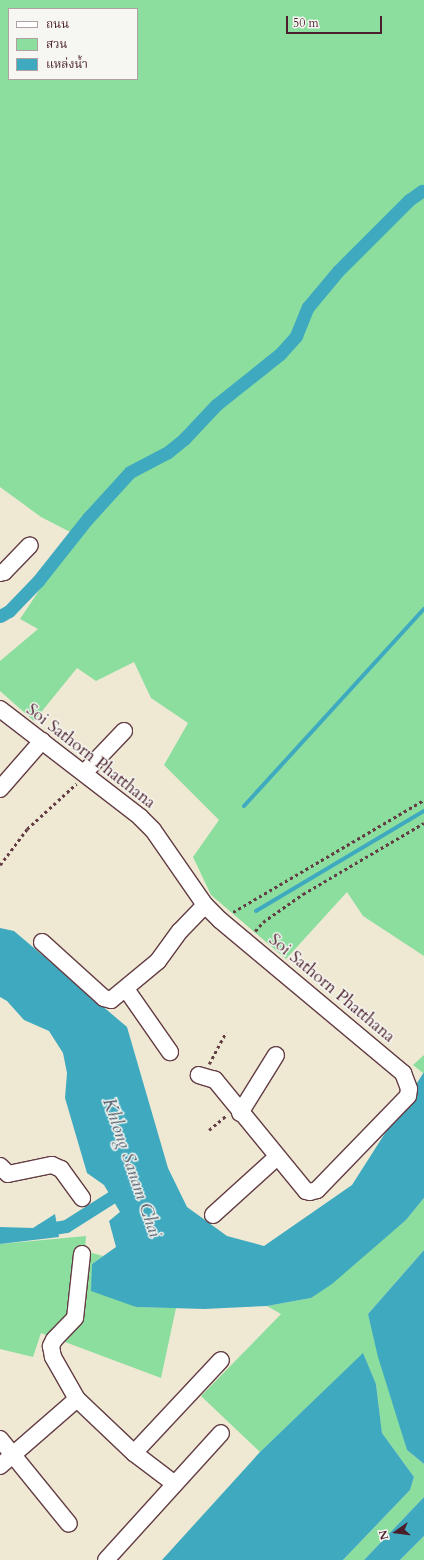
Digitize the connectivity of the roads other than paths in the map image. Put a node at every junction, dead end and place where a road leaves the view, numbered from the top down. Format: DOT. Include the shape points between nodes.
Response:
graph roads {
  1 [pos="30,545"];
  2 [pos="0,573"];
  3 [pos="0,709"];
  4 [pos="124,731"];
  5 [pos="42,741"];
  6 [pos="85,774"];
  7 [pos="0,789"];
  8 [pos="205,905"];
  9 [pos="42,942"];
  10 [pos="126,989"];
  11 [pos="170,1052"];
  12 [pos="276,1055"];
  13 [pos="199,1075"];
  14 [pos="238,1110"];
  15 [pos="277,1157"];
  16 [pos="0,1166"];
  17 [pos="82,1198"];
  18 [pos="214,1215"];
  19 [pos="82,1254"];
  20 [pos="221,1360"];
  21 [pos="77,1399"];
  22 [pos="221,1433"];
  23 [pos="0,1439"];
  24 [pos="134,1453"];
  25 [pos="13,1457"];
  26 [pos="0,1466"];
  27 [pos="174,1484"];
  28 [pos="69,1524"];
  29 [pos="106,1560"];
  1 -- 2 [label="street"];
  3 -- 5 [label="street, Soi Sathorn Phatthana"];
  4 -- 6 [label="street"];
  5 -- 6 [label="street, Soi Sathorn Phatthana"];
  5 -- 7 [label="street"];
  6 -- 8 [label="street, Soi Sathorn Phatthana" via="149,826"];
  8 -- 10 [label="street" via="180,931 158,961"];
  8 -- 15 [label="street, Soi Sathorn Phatthana" via="403,1073 409,1089 408,1096 317,1190 306,1191"];
  9 -- 10 [label="street" via="107,1001"];
  10 -- 11 [label="street"];
  12 -- 14 [label="street"];
  13 -- 14 [label="street, Soi Sathorn Phatthana" via="215,1080"];
  14 -- 15 [label="street, Soi Sathorn Phatthana"];
  15 -- 18 [label="street"];
  16 -- 17 [label="street" via="8,1174 52,1165 61,1169"];
  19 -- 21 [label="street" via="75,1318 51,1346 53,1358"];
  20 -- 24 [label="street"];
  21 -- 24 [label="street"];
  21 -- 25 [label="street"];
  22 -- 27 [label="street"];
  23 -- 25 [label="street"];
  24 -- 27 [label="street"];
  25 -- 26 [label="street"];
  25 -- 28 [label="street"];
  27 -- 29 [label="street"];
}
